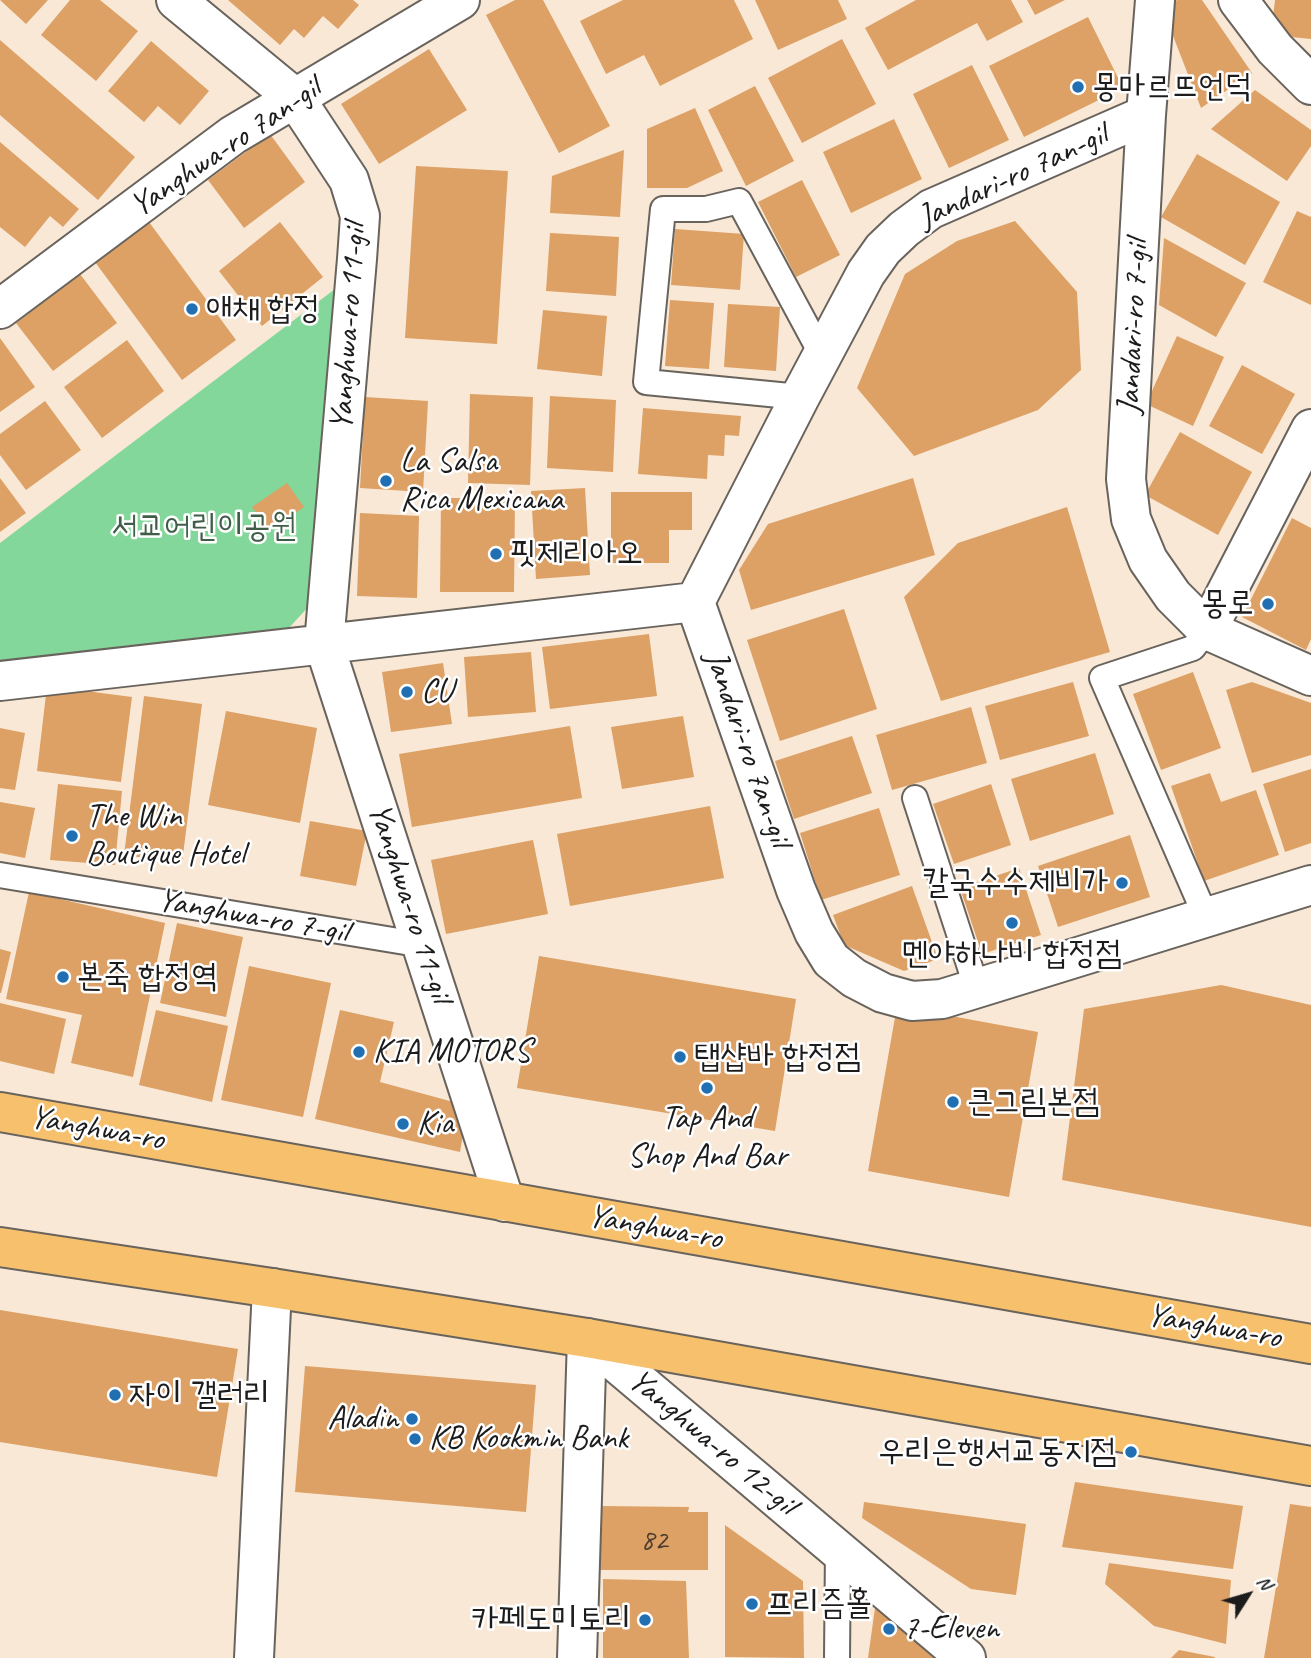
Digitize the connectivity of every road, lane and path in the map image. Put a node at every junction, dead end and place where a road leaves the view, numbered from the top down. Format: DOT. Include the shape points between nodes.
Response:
graph roads {
  1 [pos="176,0"];
  2 [pos="460,0"];
  3 [pos="1155,0"];
  4 [pos="1238,0"];
  5 [pos="1311,85"];
  6 [pos="295,98"];
  7 [pos="1146,116"];
  8 [pos="0,309"];
  9 [pos="822,355"];
  10 [pos="800,397"];
  11 [pos="1311,429"];
  12 [pos="695,602"];
  13 [pos="1207,630"];
  14 [pos="324,644"];
  15 [pos="1311,676"];
  16 [pos="0,681"];
  17 [pos="915,798"];
  18 [pos="0,874"];
  19 [pos="1311,885"];
  20 [pos="1206,917"];
  21 [pos="423,946"];
  22 [pos="977,989"];
  23 [pos="0,1112"];
  24 [pos="505,1202"];
  25 [pos="0,1247"];
  26 [pos="272,1288"];
  27 [pos="587,1338"];
  28 [pos="1311,1344"];
  29 [pos="1311,1466"];
  30 [pos="838,1548"];
  31 [pos="254,1658"];
  32 [pos="577,1658"];
  33 [pos="837,1658"];
  34 [pos="966,1658"];
  1 -- 6 [label="street, Yanghwa-ro 11-gil"];
  2 -- 6 [label="street, Yanghwa-ro 7an-gil"];
  3 -- 7 [label="street, Jandari-ro 7-gil"];
  4 -- 5 [label="street" via="1275,49"];
  6 -- 8 [label="street, Yanghwa-ro 7an-gil" via="233,135"];
  6 -- 14 [label="street, Yanghwa-ro 11-gil" via="349,180 360,216"];
  7 -- 9 [label="street, Jandari-ro 7an-gil" via="963,194 913,222 872,265"];
  7 -- 13 [label="street, Jandari-ro 7-gil" via="1126,479 1130,519 1148,560 1173,596"];
  9 -- 10 [label="street, Jandari-ro 7an-gil"];
  9 -- 10 [label="lane" via="739,201 706,209 663,209 646,382"];
  10 -- 12 [label="street, Jandari-ro 7an-gil"];
  11 -- 13 [label="street"];
  12 -- 14 [label="street"];
  12 -- 22 [label="street, Jandari-ro 7an-gil" via="796,890 831,960 883,993 912,1001"];
  13 -- 15 [label="street, Jandari-ro 7-gil"];
  13 -- 20 [label="lane" via="1193,648 1102,678"];
  14 -- 16 [label="street"];
  14 -- 21 [label="street, Yanghwa-ro 11-gil"];
  17 -- 22 [label="lane"];
  18 -- 21 [label="lane, Yanghwa-ro 7-gil"];
  19 -- 20 [label="street, Jandari-ro 7an-gil"];
  20 -- 22 [label="street, Jandari-ro 7an-gil"];
  21 -- 24 [label="street, Yanghwa-ro 11-gil"];
  23 -- 24 [label="main road, Yanghwa-ro"];
  24 -- 28 [label="main road, Yanghwa-ro"];
  25 -- 26 [label="main road"];
  26 -- 27 [label="main road"];
  26 -- 31 [label="street"];
  27 -- 29 [label="main road"];
  27 -- 30 [label="street, Yanghwa-ro 12-gil"];
  27 -- 32 [label="street"];
  30 -- 33 [label="lane"];
  30 -- 34 [label="street, Yanghwa-ro 12-gil"];
}
